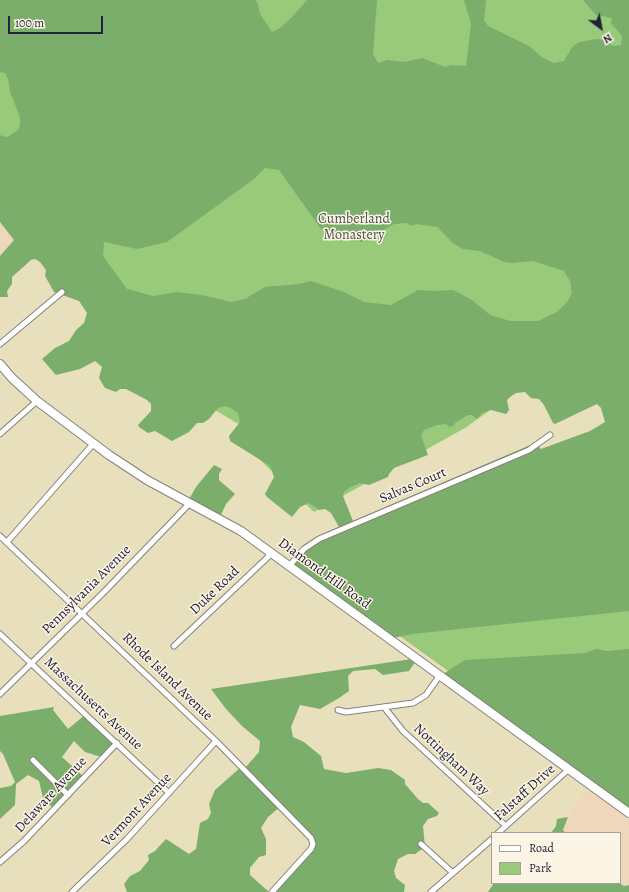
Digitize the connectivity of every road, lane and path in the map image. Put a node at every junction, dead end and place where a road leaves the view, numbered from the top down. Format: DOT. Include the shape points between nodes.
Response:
graph roads {
  1 [pos="62,292"];
  2 [pos="0,344"];
  3 [pos="0,364"];
  4 [pos="37,401"];
  5 [pos="0,434"];
  6 [pos="550,435"];
  7 [pos="94,443"];
  8 [pos="190,503"];
  9 [pos="0,536"];
  10 [pos="7,542"];
  11 [pos="270,552"];
  12 [pos="290,565"];
  13 [pos="82,613"];
  14 [pos="0,634"];
  15 [pos="174,646"];
  16 [pos="32,662"];
  17 [pos="440,675"];
  18 [pos="0,694"];
  19 [pos="384,707"];
  20 [pos="338,710"];
  21 [pos="216,741"];
  22 [pos="117,743"];
  23 [pos="33,760"];
  24 [pos="568,770"];
  25 [pos="169,793"];
  26 [pos="68,795"];
  27 [pos="629,813"];
  28 [pos="506,826"];
  29 [pos="499,832"];
  30 [pos="491,840"];
  31 [pos="421,844"];
  32 [pos="0,862"];
  33 [pos="453,874"];
  34 [pos="72,892"];
  35 [pos="272,892"];
  36 [pos="431,892"];
  1 -- 2 [label="street"];
  3 -- 4 [label="main road, Diamond Hill Road"];
  4 -- 5 [label="street"];
  4 -- 7 [label="main road, Diamond Hill Road"];
  6 -- 12 [label="street, Salvas Court" via="529,450 319,539 304,549"];
  7 -- 8 [label="main road, Diamond Hill Road" via="137,474"];
  7 -- 10 [label="street"];
  8 -- 11 [label="main road, Diamond Hill Road" via="241,531"];
  8 -- 13 [label="street, Pennsylvania Avenue"];
  9 -- 10 [label="street, Rhode Island Avenue"];
  10 -- 13 [label="street, Rhode Island Avenue"];
  11 -- 12 [label="main road, Diamond Hill Road"];
  11 -- 15 [label="street, Duke Road" via="268,557"];
  12 -- 17 [label="main road, Diamond Hill Road"];
  13 -- 16 [label="street, Pennsylvania Avenue"];
  13 -- 21 [label="street, Rhode Island Avenue"];
  14 -- 16 [label="street, Massachusetts Avenue"];
  16 -- 18 [label="street, Pennsylvania Avenue"];
  16 -- 22 [label="street, Massachusetts Avenue"];
  17 -- 19 [label="street" via="420,700"];
  17 -- 24 [label="main road, Diamond Hill Road"];
  19 -- 20 [label="street" via="346,712"];
  19 -- 28 [label="street, Nottingham Way" via="402,731"];
  21 -- 25 [label="street, Vermont Avenue"];
  21 -- 35 [label="street, Rhode Island Avenue" via="313,841 311,849"];
  22 -- 25 [label="street, Massachusetts Avenue"];
  22 -- 26 [label="street, Delaware Avenue"];
  23 -- 26 [label="street"];
  24 -- 27 [label="main road, Diamond Hill Road"];
  24 -- 28 [label="street, Falstaff Drive"];
  25 -- 34 [label="street, Vermont Avenue" via="127,839"];
  26 -- 32 [label="street, Delaware Avenue"];
  28 -- 29 [label="street, Falstaff Drive"];
  30 -- 33 [label="street, Falstaff Drive"];
  31 -- 33 [label="street"];
  33 -- 36 [label="street, Falstaff Drive"];
}
